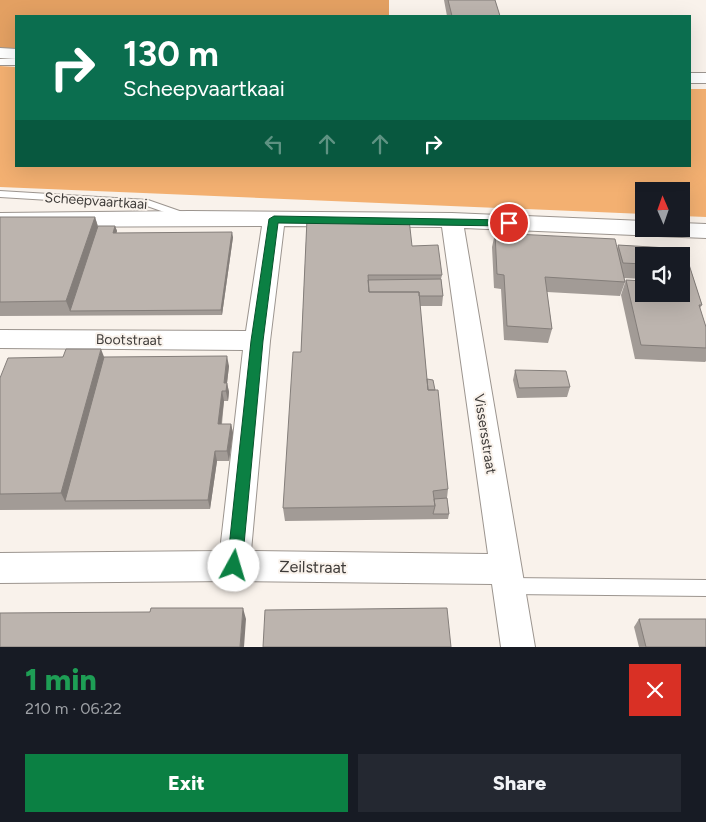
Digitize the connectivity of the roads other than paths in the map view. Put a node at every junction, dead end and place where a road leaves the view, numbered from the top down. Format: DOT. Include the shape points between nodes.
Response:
graph roads {
  1 [pos="0,53"];
  2 [pos="15,54"];
  3 [pos="0,62"];
  4 [pos="15,62"];
  5 [pos="691,78"];
  6 [pos="706,78"];
  7 [pos="0,194"];
  8 [pos="189,218"];
  9 [pos="274,219"];
  10 [pos="0,220"];
  11 [pos="452,220"];
  12 [pos="635,228"];
  13 [pos="690,230"];
  14 [pos="706,231"];
  15 [pos="0,338"];
  16 [pos="257,341"];
  17 [pos="234,566"];
  18 [pos="0,568"];
  19 [pos="508,578"];
  20 [pos="706,588"];
  21 [pos="518,647"];
  1 -- 2 [label="street"];
  3 -- 4 [label="lane"];
  5 -- 6 [label="street"];
  7 -- 8 [label="lane, Scheepvaartkaai" via="148,203"];
  8 -- 9 [label="street, Scheepvaartkaai"];
  8 -- 10 [label="street, Scheepvaartkaai"];
  9 -- 11 [label="street, Scheepvaartkaai"];
  9 -- 16 [label="street"];
  11 -- 12 [label="street, Scheepvaartkaai"];
  11 -- 19 [label="street, Vissersstraat"];
  13 -- 14 [label="street"];
  15 -- 16 [label="street, Bootstraat"];
  16 -- 17 [label="street"];
  17 -- 18 [label="street, Zeilstraat"];
  17 -- 19 [label="street, Zeilstraat"];
  19 -- 20 [label="lane"];
  19 -- 21 [label="street, Vissersstraat"];
}
